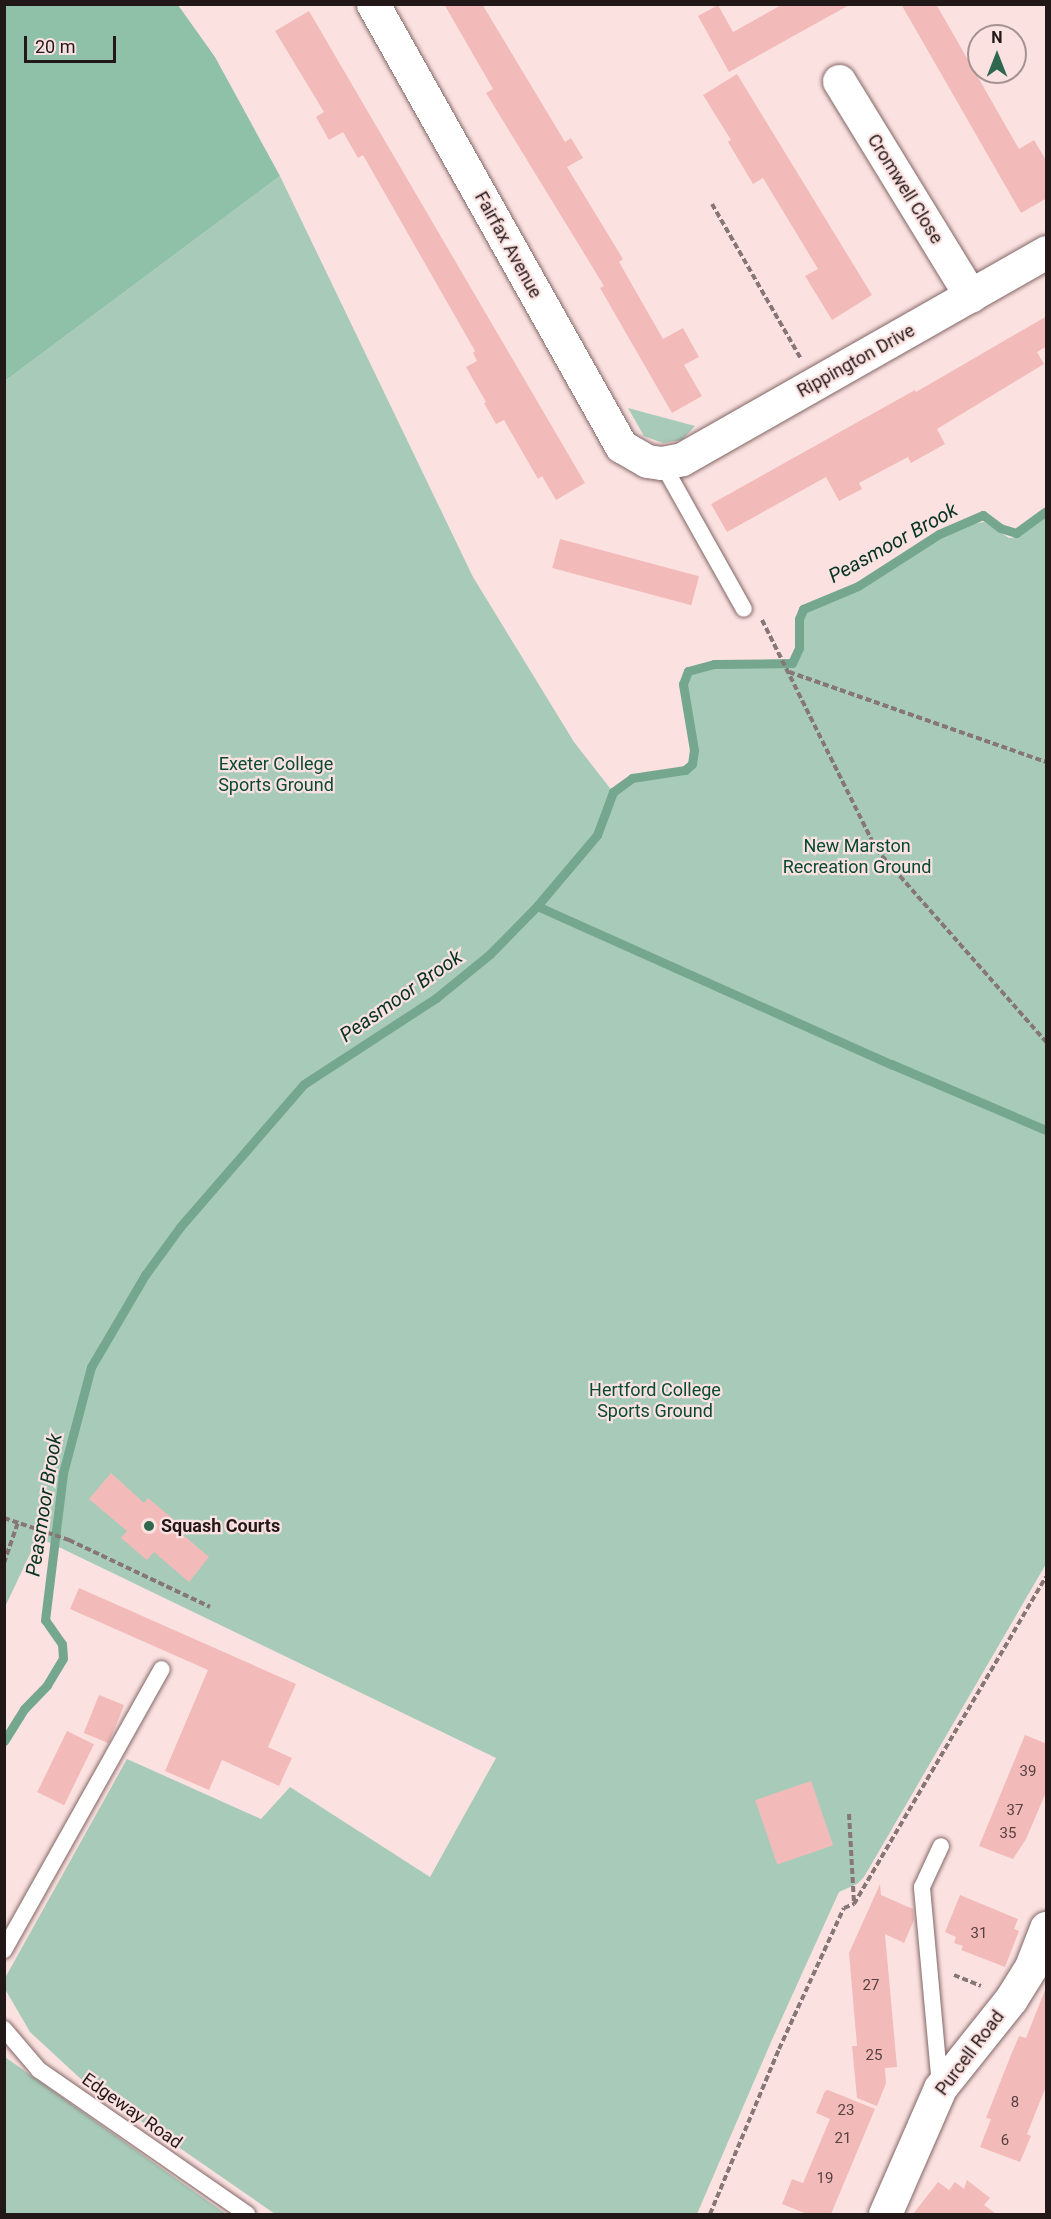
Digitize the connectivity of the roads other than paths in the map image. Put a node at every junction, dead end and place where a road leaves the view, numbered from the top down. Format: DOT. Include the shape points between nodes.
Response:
graph roads {
  1 [pos="373,4"];
  2 [pos="839,81"];
  3 [pos="1047,252"];
  4 [pos="971,296"];
  5 [pos="662,463"];
  6 [pos="744,609"];
  7 [pos="162,1669"];
  8 [pos="941,1846"];
  9 [pos="1047,1928"];
  10 [pos="4,1950"];
  11 [pos="4,2029"];
  12 [pos="940,2088"];
  13 [pos="247,2214"];
  14 [pos="885,2214"];
  1 -- 5 [label="street, Fairfax Avenue" via="621,446 646,461"];
  2 -- 4 [label="street, Cromwell Close"];
  3 -- 4 [label="street, Rippington Drive"];
  4 -- 5 [label="street, Rippington Drive" via="682,459"];
  5 -- 6 [label="lane"];
  7 -- 10 [label="lane"];
  8 -- 12 [label="lane" via="922,1887"];
  9 -- 12 [label="street, Purcell Road" via="1031,1967 1011,1999"];
  11 -- 13 [label="lane, Edgeway Road" via="39,2070"];
  12 -- 14 [label="street, Purcell Road"];
}
